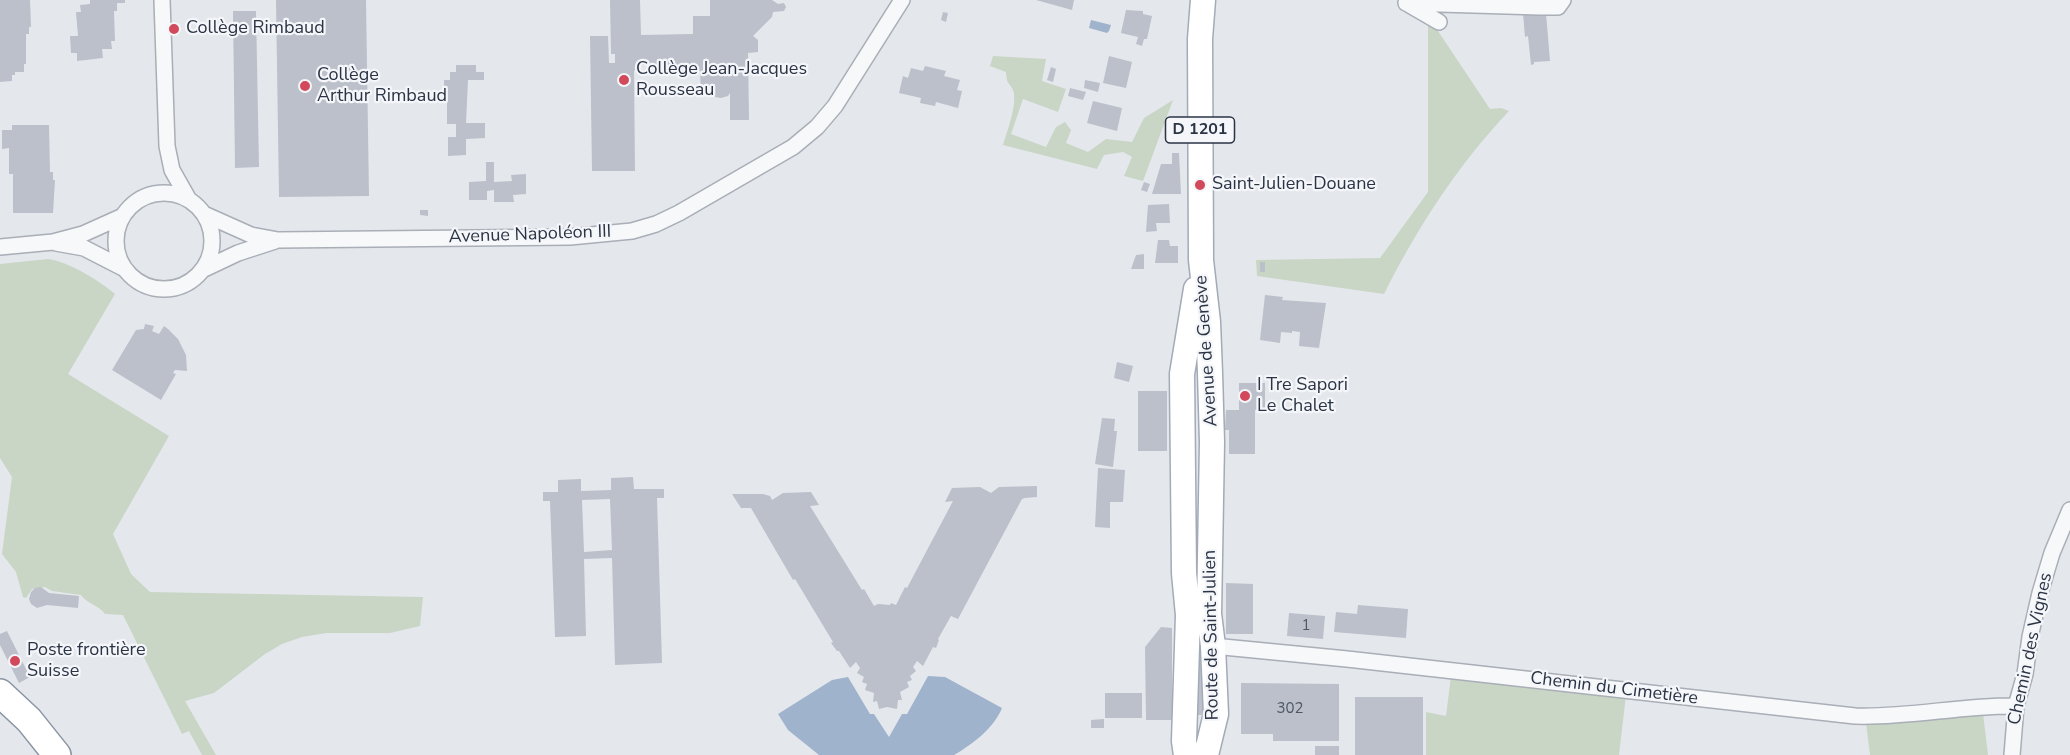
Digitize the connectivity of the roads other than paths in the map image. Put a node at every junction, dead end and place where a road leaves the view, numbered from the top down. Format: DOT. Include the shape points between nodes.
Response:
graph roads {
  1 [pos="162,0"];
  2 [pos="902,0"];
  3 [pos="1203,0"];
  4 [pos="1563,0"];
  5 [pos="1404,2"];
  6 [pos="1438,22"];
  7 [pos="189,200"];
  8 [pos="204,214"];
  9 [pos="123,216"];
  10 [pos="278,240"];
  11 [pos="53,242"];
  12 [pos="0,247"];
  13 [pos="124,269"];
  14 [pos="202,270"];
  15 [pos="1198,343"];
  16 [pos="1212,442"];
  17 [pos="1182,444"];
  18 [pos="1182,473"];
  19 [pos="1211,474"];
  20 [pos="2070,510"];
  21 [pos="1198,615"];
  22 [pos="1213,646"];
  23 [pos="0,693"];
  24 [pos="2016,706"];
  25 [pos="0,711"];
  26 [pos="40,755"];
  27 [pos="57,755"];
  28 [pos="1186,755"];
  29 [pos="1206,755"];
  30 [pos="2012,755"];
  1 -- 7 [label="street" via="166,146 172,170"];
  2 -- 10 [label="street, Avenue Napoléon III" via="835,106 817,127 793,147 656,224 632,231 570,237"];
  3 -- 15 [label="main road, Avenue de Genève / D 1201"];
  4 -- 5 [label="street" via="1558,7"];
  5 -- 6 [label="street"];
  7 -- 8 [label="street"];
  7 -- 9 [label="street" via="176,194 154,194 133,204"];
  8 -- 10 [label="street, Avenue Napoléon III" via="252,235"];
  8 -- 14 [label="street" via="212,241"];
  9 -- 11 [label="street"];
  9 -- 13 [label="street" via="116,244"];
  10 -- 14 [label="street, Avenue Napoléon III"];
  11 -- 12 [label="street"];
  11 -- 13 [label="street" via="84,248"];
  13 -- 14 [label="street" via="139,282 161,289 184,284"];
  15 -- 16 [label="main road, Avenue de Genève / D 1201"];
  15 -- 17 [label="main road, Avenue de Genève / D 1201" via="1182,374"];
  16 -- 19 [label="main road, Route de Saint-Julien / D 1201"];
  17 -- 18 [label="main road, Route de Saint-Julien / D 1201"];
  18 -- 19 [label="main road"];
  18 -- 21 [label="main road, Route de Saint-Julien / D 1201" via="1184,573"];
  19 -- 21 [label="main road, Route de Saint-Julien / D 1201" via="1210,537"];
  20 -- 24 [label="street, Chemin des Vignes" via="2040,593"];
  21 -- 22 [label="main road, Route de Saint-Julien"];
  21 -- 28 [label="main road, Route de Saint-Julien" via="1184,741"];
  22 -- 24 [label="street, Chemin du Cimetière" via="1855,716"];
  22 -- 29 [label="main road, Route de Saint-Julien" via="1216,714"];
  23 -- 27 [label="highway" via="29,720"];
  24 -- 30 [label="street, Chemin des Vignes"];
  25 -- 26 [label="highway"];
}
